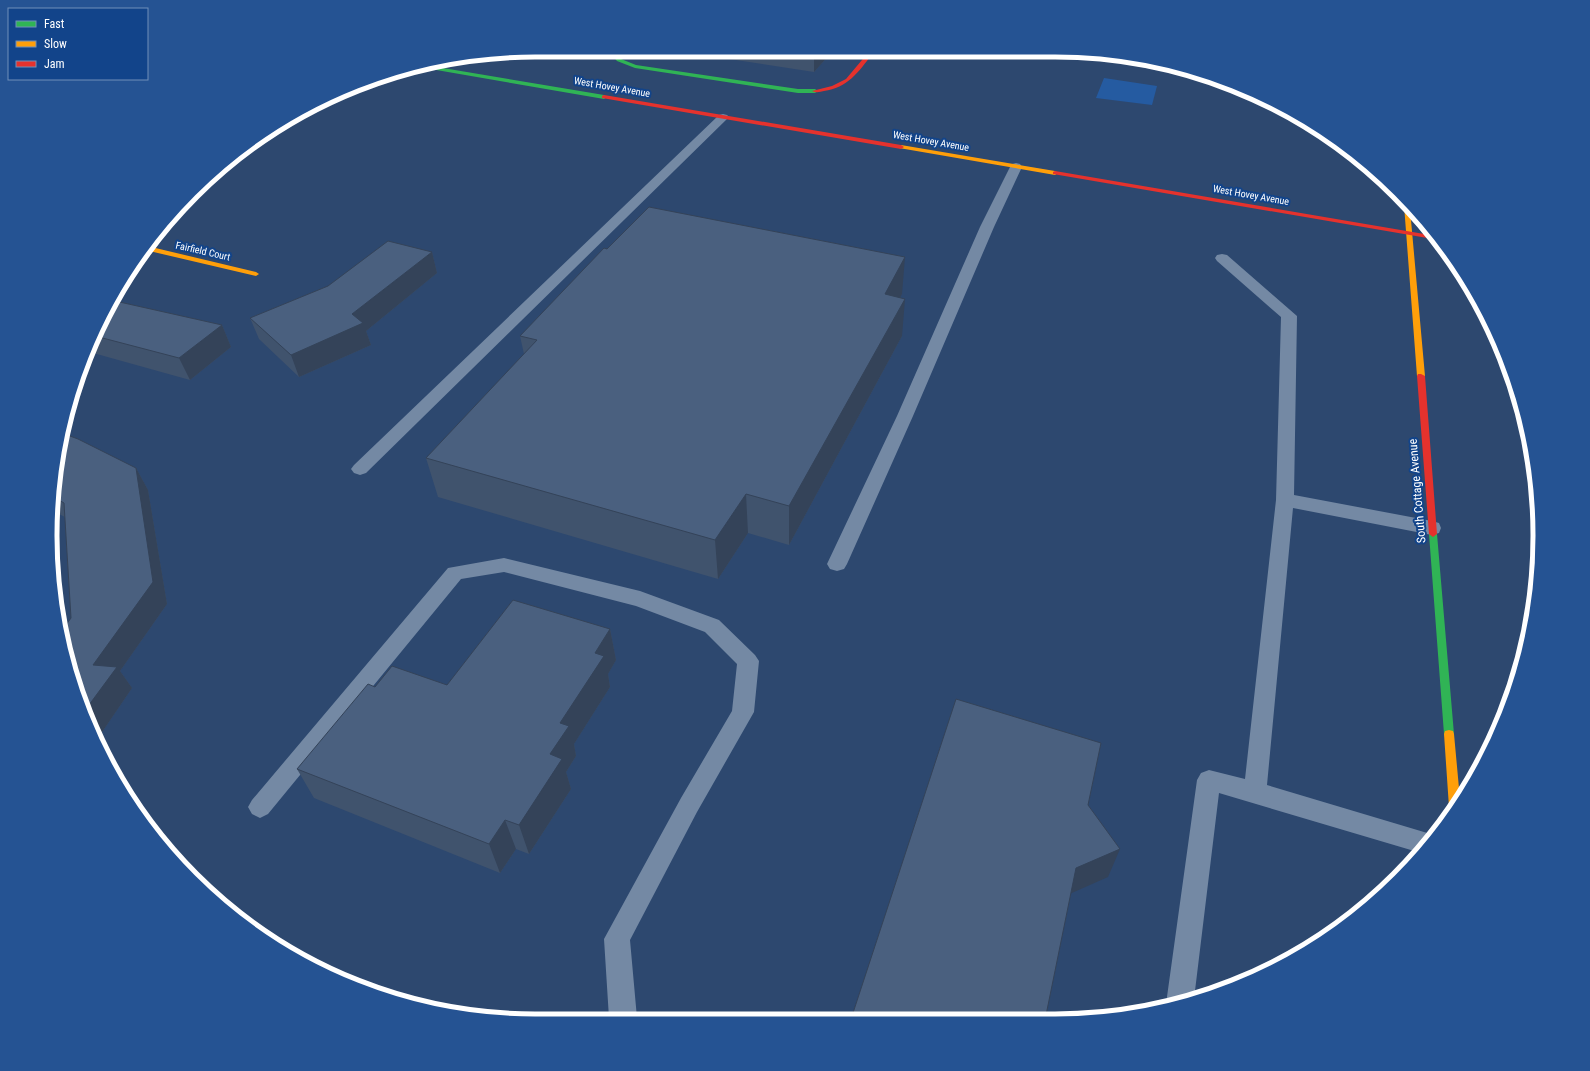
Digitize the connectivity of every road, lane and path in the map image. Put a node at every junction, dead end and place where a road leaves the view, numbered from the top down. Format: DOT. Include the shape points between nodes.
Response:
graph roads {
  1 [pos="616,57"];
  2 [pos="867,57"];
  3 [pos="433,68"];
  4 [pos="723,117"];
  5 [pos="1016,167"];
  6 [pos="1408,213"];
  7 [pos="1409,233"];
  8 [pos="1427,236"];
  9 [pos="152,249"];
  10 [pos="1222,258"];
  11 [pos="256,274"];
  12 [pos="360,470"];
  13 [pos="1285,500"];
  14 [pos="1432,528"];
  15 [pos="837,564"];
  16 [pos="1254,792"];
  17 [pos="1454,797"];
  18 [pos="260,807"];
  19 [pos="1421,842"];
  20 [pos="1181,997"];
  21 [pos="623,1014"];
  1 -- 2 [label="street" via="635,66 798,91 835,88 845,83"];
  3 -- 4 [label="street, West Hovey Avenue"];
  4 -- 5 [label="street, West Hovey Avenue"];
  4 -- 12 [label="lane"];
  5 -- 7 [label="street, West Hovey Avenue"];
  5 -- 15 [label="lane"];
  6 -- 7 [label="street, South Cottage Avenue"];
  7 -- 8 [label="street, West Hovey Avenue"];
  7 -- 14 [label="street, South Cottage Avenue"];
  9 -- 11 [label="street, Fairfield Court"];
  10 -- 13 [label="lane" via="1289,316"];
  13 -- 14 [label="lane"];
  13 -- 16 [label="lane"];
  14 -- 17 [label="street, South Cottage Avenue"];
  16 -- 19 [label="lane"];
  16 -- 20 [label="lane" via="1209,780"];
  18 -- 21 [label="lane" via="455,573 504,565 640,599 712,626 748,660 743,712 617,939"];
}
